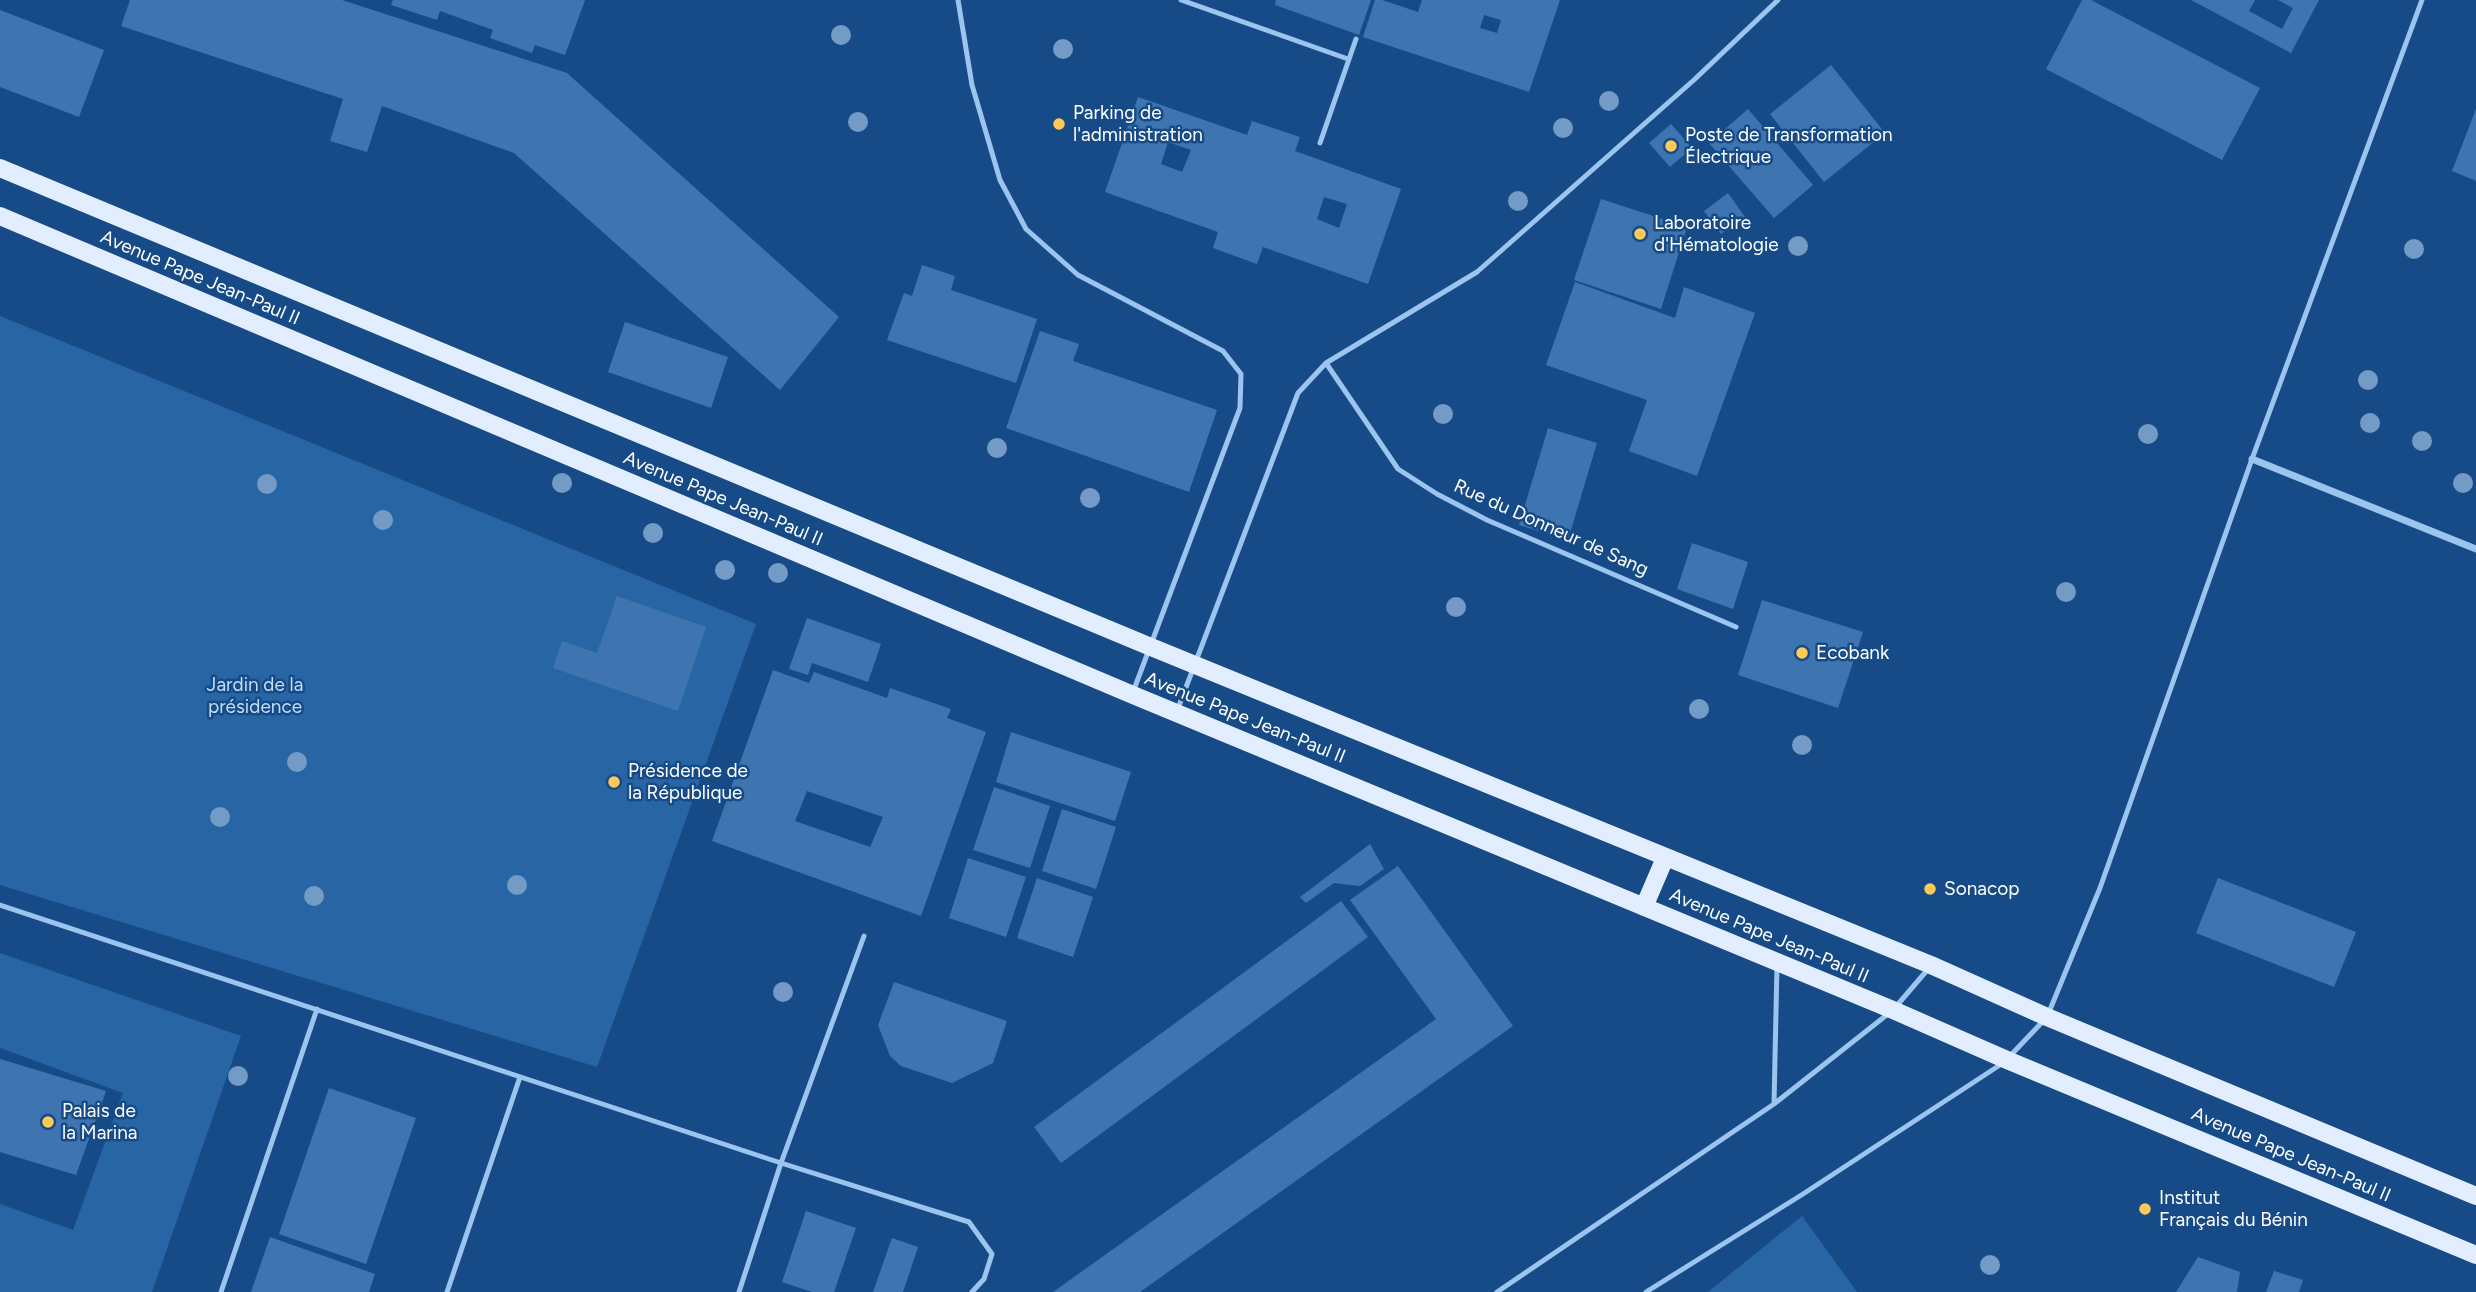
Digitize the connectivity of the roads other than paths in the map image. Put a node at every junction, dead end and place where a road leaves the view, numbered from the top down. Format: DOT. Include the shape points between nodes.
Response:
graph roads {
  1 [pos="958,0"];
  2 [pos="1181,0"];
  3 [pos="1777,0"];
  4 [pos="2422,0"];
  5 [pos="1356,39"];
  6 [pos="1348,59"];
  7 [pos="1320,143"];
  8 [pos="0,168"];
  9 [pos="0,216"];
  10 [pos="1326,362"];
  11 [pos="2252,459"];
  12 [pos="2476,549"];
  13 [pos="1736,626"];
  14 [pos="1151,647"];
  15 [pos="1196,666"];
  16 [pos="1132,695"];
  17 [pos="1177,712"];
  18 [pos="1665,858"];
  19 [pos="0,905"];
  20 [pos="1644,906"];
  21 [pos="864,936"];
  22 [pos="1777,962"];
  23 [pos="1931,965"];
  24 [pos="317,1010"];
  25 [pos="1893,1010"];
  26 [pos="2047,1017"];
  27 [pos="2007,1060"];
  28 [pos="520,1077"];
  29 [pos="1774,1104"];
  30 [pos="780,1163"];
  31 [pos="2476,1196"];
  32 [pos="2476,1255"];
  33 [pos="221,1292"];
  34 [pos="447,1292"];
  35 [pos="739,1292"];
  36 [pos="972,1292"];
  37 [pos="1497,1292"];
  38 [pos="1646,1292"];
  1 -- 14 [label="lane" via="975,97 1000,180 1026,229 1078,275 1223,351 1241,374 1240,408"];
  2 -- 6 [label="lane"];
  3 -- 10 [label="lane" via="1477,272"];
  4 -- 11 [label="lane"];
  5 -- 6 [label="lane"];
  6 -- 7 [label="lane"];
  8 -- 14 [label="main road, Avenue Pape Jean-Paul II"];
  9 -- 16 [label="main road, Avenue Pape Jean-Paul II"];
  10 -- 13 [label="lane, Rue du Donneur de Sang" via="1398,469 1487,520"];
  10 -- 15 [label="lane" via="1298,393"];
  11 -- 12 [label="street"];
  11 -- 26 [label="lane" via="2100,888"];
  14 -- 15 [label="main road, Avenue Pape Jean-Paul II"];
  14 -- 16 [label="lane"];
  15 -- 17 [label="lane"];
  15 -- 18 [label="main road, Avenue Pape Jean-Paul II"];
  16 -- 17 [label="main road, Avenue Pape Jean-Paul II"];
  17 -- 20 [label="main road, Avenue Pape Jean-Paul II"];
  18 -- 20 [label="main road"];
  18 -- 23 [label="main road, Avenue Pape Jean-Paul II"];
  19 -- 24 [label="lane"];
  20 -- 22 [label="main road, Avenue Pape Jean-Paul II"];
  21 -- 30 [label="lane"];
  22 -- 25 [label="main road, Avenue Pape Jean-Paul II"];
  22 -- 29 [label="lane"];
  23 -- 25 [label="lane"];
  23 -- 26 [label="main road, Avenue Pape Jean-Paul II"];
  24 -- 28 [label="lane"];
  24 -- 33 [label="lane"];
  25 -- 27 [label="main road, Avenue Pape Jean-Paul II"];
  25 -- 29 [label="lane"];
  26 -- 27 [label="lane"];
  26 -- 31 [label="main road, Avenue Pape Jean-Paul II"];
  27 -- 32 [label="main road, Avenue Pape Jean-Paul II"];
  27 -- 38 [label="lane"];
  28 -- 30 [label="lane"];
  28 -- 34 [label="lane"];
  29 -- 37 [label="lane"];
  30 -- 35 [label="lane"];
  30 -- 36 [label="lane" via="969,1222 992,1254 984,1279"];
}
